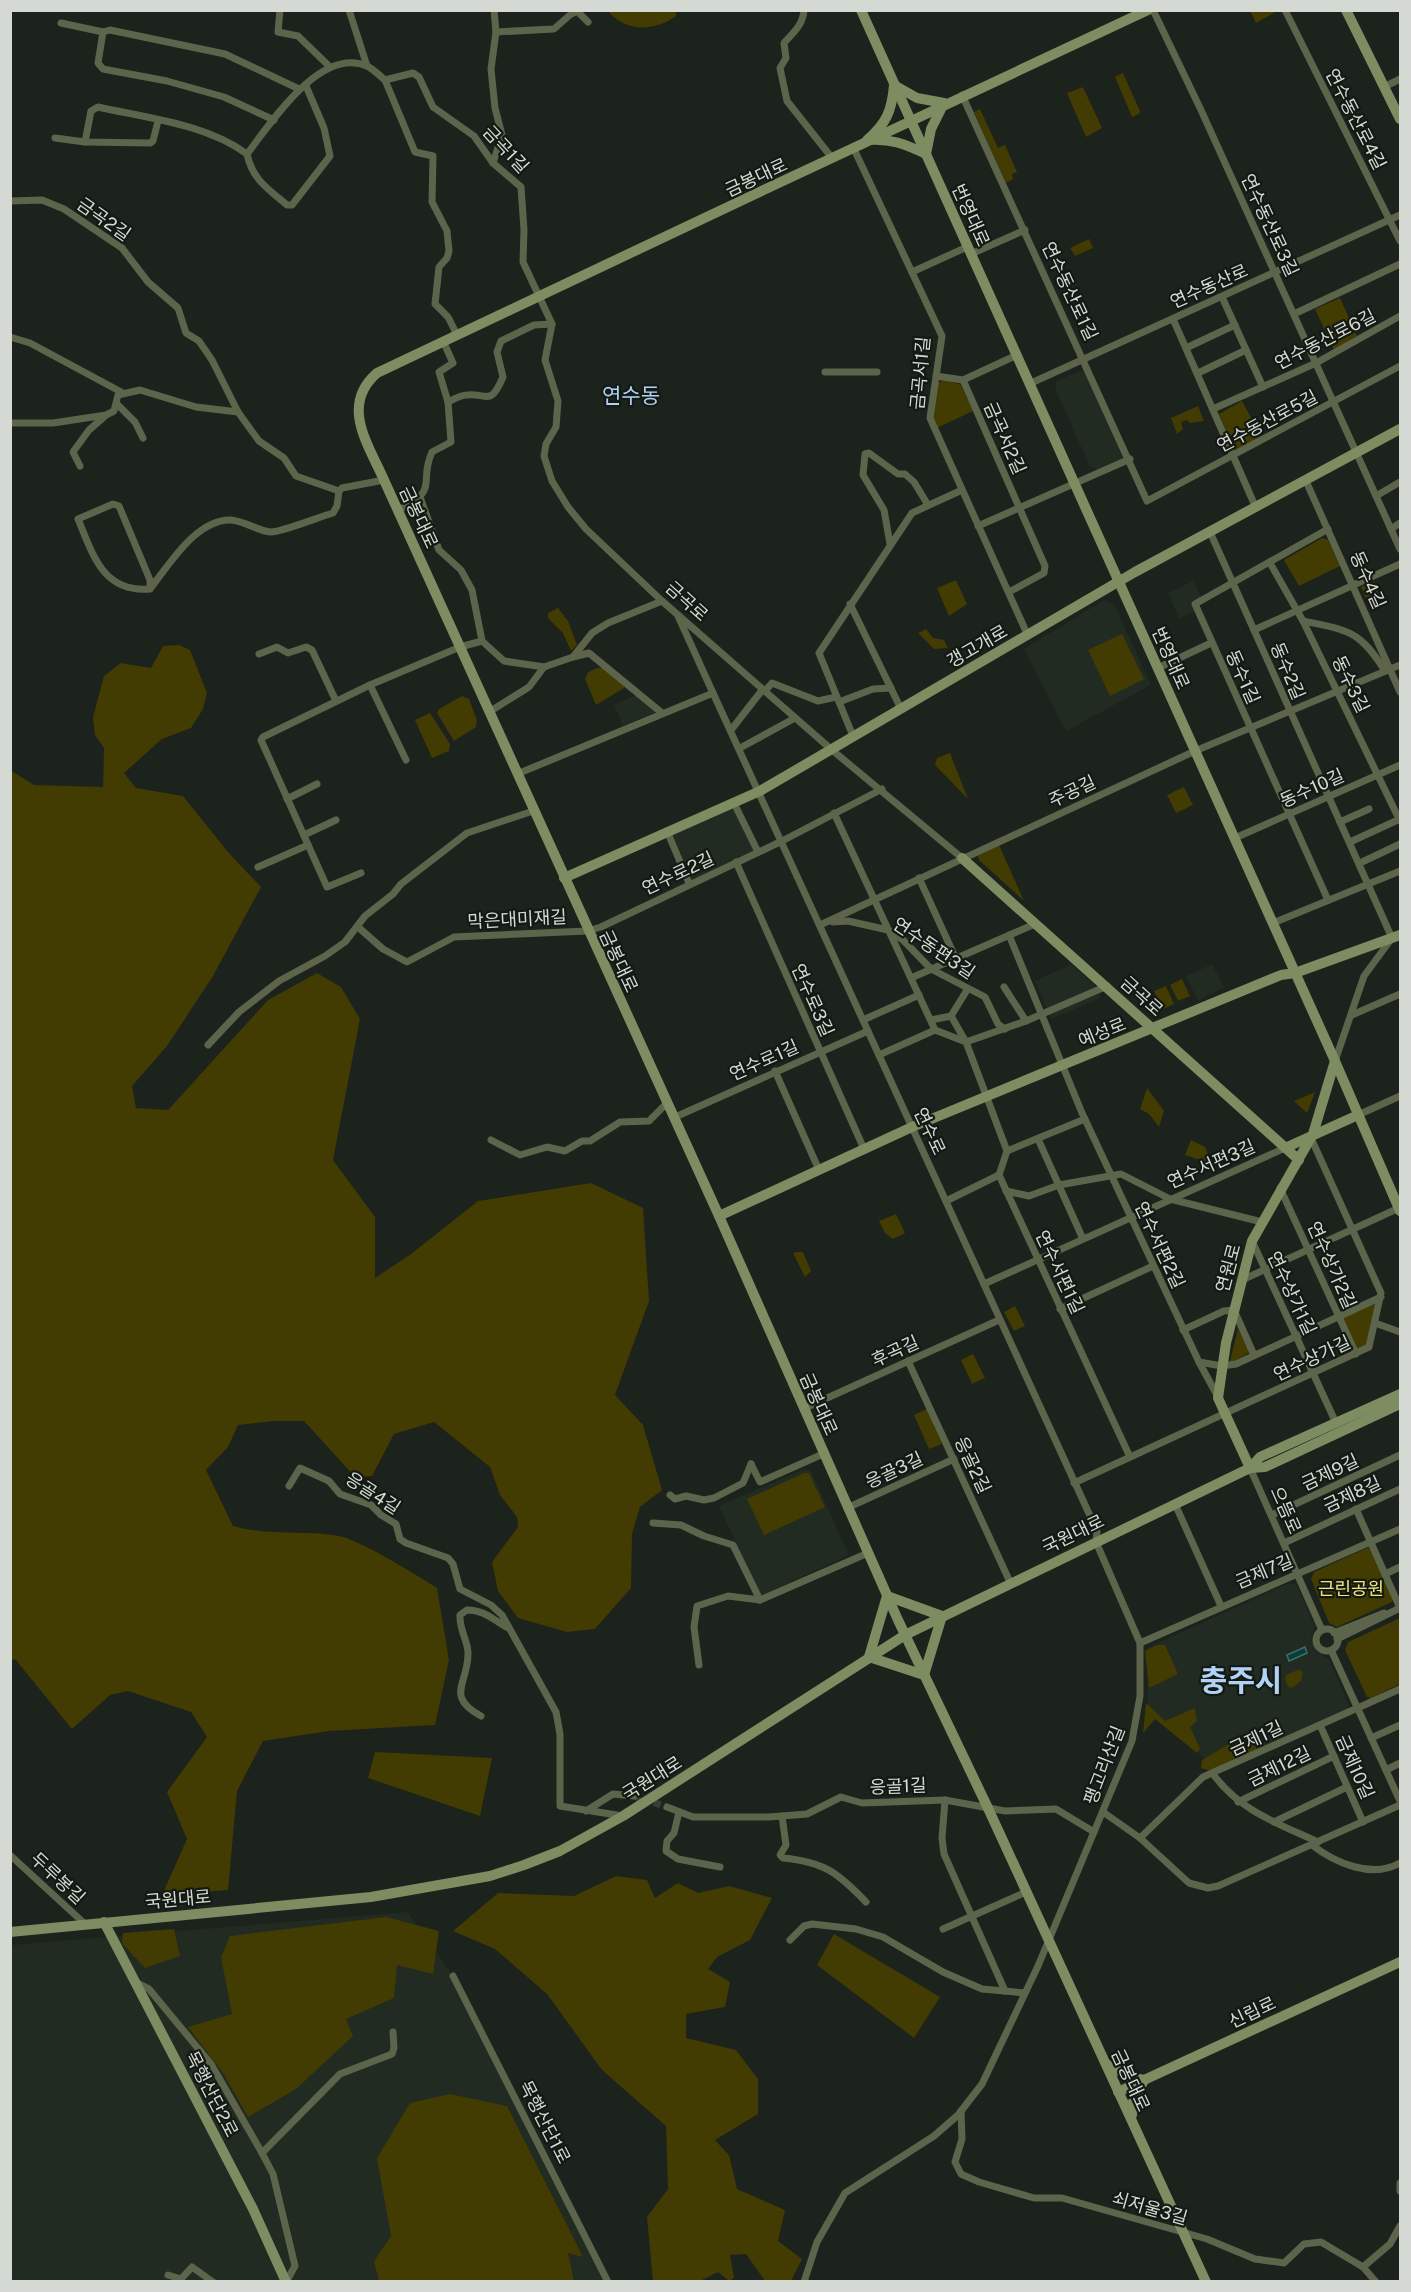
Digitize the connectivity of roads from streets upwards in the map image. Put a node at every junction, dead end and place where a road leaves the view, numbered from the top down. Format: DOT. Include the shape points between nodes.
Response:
graph roads {
  1 [pos="280,10"];
  2 [pos="349,10"];
  3 [pos="494,10"];
  4 [pos="804,10"];
  5 [pos="861,10"];
  6 [pos="1150,10"];
  7 [pos="1285,10"];
  8 [pos="1346,10"];
  9 [pos="588,22"];
  10 [pos="60,23"];
  11 [pos="103,32"];
  12 [pos="496,32"];
  13 [pos="329,66"];
  14 [pos="366,66"];
  15 [pos="1401,79"];
  16 [pos="386,80"];
  17 [pos="894,85"];
  18 [pos="1384,87"];
  19 [pos="302,88"];
  20 [pos="962,95"];
  21 [pos="944,103"];
  22 [pos="1401,119"];
  23 [pos="274,120"];
  24 [pos="910,120"];
  25 [pos="158,121"];
  26 [pos="55,138"];
  27 [pos="867,140"];
  28 [pos="85,142"];
  29 [pos="853,147"];
  30 [pos="247,154"];
  31 [pos="926,154"];
  32 [pos="832,158"];
  33 [pos="493,163"];
  34 [pos="10,201"];
  35 [pos="1401,215"];
  36 [pos="1390,220"];
  37 [pos="1025,230"];
  38 [pos="1401,241"];
  39 [pos="969,250"];
  40 [pos="1401,264"];
  41 [pos="912,272"];
  42 [pos="1276,273"];
  43 [pos="540,297"];
  44 [pos="1222,297"];
  45 [pos="1294,314"];
  46 [pos="1401,316"];
  47 [pos="1173,319"];
  48 [pos="552,324"];
  49 [pos="1235,325"];
  50 [pos="457,335"];
  51 [pos="10,337"];
  52 [pos="443,341"];
  53 [pos="1186,348"];
  54 [pos="1246,350"];
  55 [pos="1017,355"];
  56 [pos="1084,359"];
  57 [pos="1316,363"];
  58 [pos="1401,366"];
  59 [pos="825,372"];
  60 [pos="877,372"];
  61 [pos="1198,373"];
  62 [pos="936,376"];
  63 [pos="963,380"];
  64 [pos="1029,384"];
  65 [pos="1263,387"];
  66 [pos="123,393"];
  67 [pos="448,402"];
  68 [pos="1333,403"];
  69 [pos="117,404"];
  70 [pos="1213,409"];
  71 [pos="238,412"];
  72 [pos="106,415"];
  73 [pos="10,423"];
  74 [pos="1401,429"];
  75 [pos="143,438"];
  76 [pos="1356,453"];
  77 [pos="1233,456"];
  78 [pos="1130,459"];
  79 [pos="81,466"];
  80 [pos="384,480"];
  81 [pos="1306,481"];
  82 [pos="1401,482"];
  83 [pos="1074,483"];
  84 [pos="962,490"];
  85 [pos="339,491"];
  86 [pos="1376,496"];
  87 [pos="420,497"];
  88 [pos="1147,501"];
  89 [pos="928,505"];
  90 [pos="1019,508"];
  91 [pos="1256,508"];
  92 [pos="398,510"];
  93 [pos="1401,523"];
  94 [pos="978,526"];
  95 [pos="1328,529"];
  96 [pos="1391,529"];
  97 [pos="1210,532"];
  98 [pos="890,544"];
  99 [pos="1401,549"];
  100 [pos="1270,562"];
  101 [pos="1401,564"];
  102 [pos="1119,581"];
  103 [pos="1233,584"];
  104 [pos="1354,584"];
  105 [pos="150,589"];
  106 [pos="1009,592"];
  107 [pos="662,601"];
  108 [pos="850,604"];
  109 [pos="1297,611"];
  110 [pos="676,613"];
  111 [pos="1304,621"];
  112 [pos="1254,630"];
  113 [pos="1028,636"];
  114 [pos="482,641"];
  115 [pos="1211,644"];
  116 [pos="460,647"];
  117 [pos="259,654"];
  118 [pos="573,657"];
  119 [pos="1401,665"];
  120 [pos="544,667"];
  121 [pos="1158,668"];
  122 [pos="1389,672"];
  123 [pos="1401,675"];
  124 [pos="370,685"];
  125 [pos="891,688"];
  126 [pos="764,690"];
  127 [pos="1339,692"];
  128 [pos="1401,692"];
  129 [pos="713,693"];
  130 [pos="837,700"];
  131 [pos="336,701"];
  132 [pos="901,708"];
  133 [pos="489,712"];
  134 [pos="662,713"];
  135 [pos="1290,713"];
  136 [pos="795,718"];
  137 [pos="1250,729"];
  138 [pos="731,730"];
  139 [pos="853,736"];
  140 [pos="740,748"];
  141 [pos="832,750"];
  142 [pos="1195,751"];
  143 [pos="406,760"];
  144 [pos="1401,765"];
  145 [pos="517,774"];
  146 [pos="1377,775"];
  147 [pos="318,784"];
  148 [pos="882,789"];
  149 [pos="760,791"];
  150 [pos="1328,796"];
  151 [pos="287,799"];
  152 [pos="734,803"];
  153 [pos="1369,809"];
  154 [pos="533,811"];
  155 [pos="834,813"];
  156 [pos="1289,814"];
  157 [pos="336,820"];
  158 [pos="1400,820"];
  159 [pos="1340,822"];
  160 [pos="667,831"];
  161 [pos="304,835"];
  162 [pos="1235,838"];
  163 [pos="782,841"];
  164 [pos="1350,842"];
  165 [pos="1401,844"];
  166 [pos="308,846"];
  167 [pos="758,852"];
  168 [pos="962,858"];
  169 [pos="736,862"];
  170 [pos="1359,863"];
  171 [pos="258,867"];
  172 [pos="1401,871"];
  173 [pos="362,873"];
  174 [pos="564,878"];
  175 [pos="919,878"];
  176 [pos="689,883"];
  177 [pos="1369,884"];
  178 [pos="873,900"];
  179 [pos="1328,900"];
  180 [pos="1273,923"];
  181 [pos="824,924"];
  182 [pos="1035,924"];
  183 [pos="358,927"];
  184 [pos="888,930"];
  185 [pos="587,931"];
  186 [pos="1009,935"];
  187 [pos="1396,936"];
  188 [pos="956,959"];
  189 [pos="931,969"];
  190 [pos="1296,973"];
  191 [pos="911,978"];
  192 [pos="1004,987"];
  193 [pos="1107,987"];
  194 [pos="967,990"];
  195 [pos="1401,994"];
  196 [pos="919,995"];
  197 [pos="1043,1014"];
  198 [pos="1352,1015"];
  199 [pos="951,1016"];
  200 [pos="863,1020"];
  201 [pos="931,1020"];
  202 [pos="1026,1021"];
  203 [pos="1005,1029"];
  204 [pos="1154,1029"];
  205 [pos="935,1030"];
  206 [pos="868,1031"];
  207 [pos="966,1042"];
  208 [pos="208,1045"];
  209 [pos="820,1052"];
  210 [pos="879,1055"];
  211 [pos="1335,1061"];
  212 [pos="1062,1066"];
  213 [pos="775,1071"];
  214 [pos="988,1096"];
  215 [pos="1401,1096"];
  216 [pos="666,1104"];
  217 [pos="1358,1114"];
  218 [pos="673,1118"];
  219 [pos="1085,1119"];
  220 [pos="912,1127"];
  221 [pos="1312,1136"];
  222 [pos="1038,1139"];
  223 [pos="491,1140"];
  224 [pos="1285,1148"];
  225 [pos="864,1149"];
  226 [pos="1007,1151"];
  227 [pos="1299,1160"];
  228 [pos="819,1170"];
  229 [pos="999,1175"];
  230 [pos="1111,1175"];
  231 [pos="1059,1185"];
  232 [pos="1280,1188"];
  233 [pos="1006,1191"];
  234 [pos="1170,1199"];
  235 [pos="946,1201"];
  236 [pos="1400,1209"];
  237 [pos="719,1216"];
  238 [pos="1130,1217"];
  239 [pos="1262,1222"];
  240 [pos="1353,1229"];
  241 [pos="1083,1239"];
  242 [pos="1252,1241"];
  243 [pos="1308,1250"];
  244 [pos="1037,1260"];
  245 [pos="1153,1266"];
  246 [pos="1265,1270"];
  247 [pos="1242,1280"];
  248 [pos="984,1284"];
  249 [pos="1381,1297"];
  250 [pos="1060,1309"];
  251 [pos="1234,1310"];
  252 [pos="1338,1316"];
  253 [pos="999,1320"];
  254 [pos="1375,1323"];
  255 [pos="1183,1330"];
  256 [pos="1401,1332"];
  257 [pos="1296,1336"];
  258 [pos="1356,1354"];
  259 [pos="1254,1355"];
  260 [pos="908,1361"];
  261 [pos="1199,1362"];
  262 [pos="1222,1366"];
  263 [pos="1314,1374"];
  264 [pos="1401,1394"];
  265 [pos="1218,1398"];
  266 [pos="1401,1404"];
  267 [pos="803,1409"];
  268 [pos="1225,1415"];
  269 [pos="1336,1423"];
  270 [pos="823,1454"];
  271 [pos="1401,1455"];
  272 [pos="1130,1457"];
  273 [pos="954,1459"];
  274 [pos="1250,1468"];
  275 [pos="1074,1482"];
  276 [pos="289,1486"];
  277 [pos="1401,1489"];
  278 [pos="670,1495"];
  279 [pos="1175,1504"];
  280 [pos="847,1508"];
  281 [pos="1356,1509"];
  282 [pos="1272,1515"];
  283 [pos="653,1523"];
  284 [pos="1401,1528"];
  285 [pos="1096,1542"];
  286 [pos="1371,1542"];
  287 [pos="1284,1543"];
  288 [pos="868,1553"];
  289 [pos="1401,1567"];
  290 [pos="1298,1572"];
  291 [pos="1385,1574"];
  292 [pos="1011,1582"];
  293 [pos="887,1596"];
  294 [pos="760,1600"];
  295 [pos="1221,1606"];
  296 [pos="1400,1608"];
  297 [pos="942,1616"];
  298 [pos="510,1629"];
  299 [pos="1322,1630"];
  300 [pos="905,1635"];
  301 [pos="1336,1636"];
  302 [pos="1140,1643"];
  303 [pos="1331,1650"];
  304 [pos="869,1657"];
  305 [pos="699,1665"];
  306 [pos="924,1675"];
  307 [pos="1401,1689"];
  308 [pos="1358,1708"];
  309 [pos="481,1716"];
  310 [pos="1320,1725"];
  311 [pos="1401,1725"];
  312 [pos="1371,1738"];
  313 [pos="1334,1756"];
  314 [pos="1401,1763"];
  315 [pos="1386,1770"];
  316 [pos="1213,1774"];
  317 [pos="1347,1787"];
  318 [pos="634,1796"];
  319 [pos="945,1800"];
  320 [pos="1238,1802"];
  321 [pos="1401,1803"];
  322 [pos="987,1806"];
  323 [pos="667,1807"];
  324 [pos="586,1811"];
  325 [pos="679,1812"];
  326 [pos="1103,1812"];
  327 [pos="623,1816"];
  328 [pos="782,1816"];
  329 [pos="1274,1822"];
  330 [pos="1363,1822"];
  331 [pos="1094,1832"];
  332 [pos="1140,1838"];
  333 [pos="1315,1844"];
  334 [pos="10,1855"];
  335 [pos="1401,1863"];
  336 [pos="720,1867"];
  337 [pos="1026,1892"];
  338 [pos="866,1902"];
  339 [pos="972,1916"];
  340 [pos="104,1922"];
  341 [pos="85,1924"];
  342 [pos="944,1929"];
  343 [pos="10,1932"];
  344 [pos="790,1940"];
  345 [pos="1048,1942"];
  346 [pos="1401,1962"];
  347 [pos="453,1976"];
  348 [pos="134,1981"];
  349 [pos="1005,1991"];
  350 [pos="1025,1993"];
  351 [pos="393,2032"];
  352 [pos="1106,2064"];
  353 [pos="1144,2080"];
  354 [pos="1118,2092"];
  355 [pos="961,2111"];
  356 [pos="1132,2121"];
  357 [pos="262,2153"];
  358 [pos="1401,2183"];
  359 [pos="1401,2191"];
  360 [pos="1401,2226"];
  361 [pos="1185,2234"];
  362 [pos="1363,2267"];
  363 [pos="168,2275"];
  364 [pos="213,2282"];
  365 [pos="286,2282"];
  366 [pos="608,2282"];
  367 [pos="804,2282"];
  368 [pos="1206,2282"];
  369 [pos="1376,2282"];
  1 -- 13 [label="street" via="278,32 298,36"];
  2 -- 14 [label="street"];
  3 -- 12 [label="street"];
  4 -- 32 [label="street" via="804,19 784,43 786,58 780,68 787,101"];
  5 -- 17 [label="street, 번영대로"];
  6 -- 20 [label="street, 금봉대로"];
  6 -- 42 [label="street, 연수동산로3길"];
  7 -- 36 [label="street, 연수동산로4길"];
  8 -- 18 [label="street"];
  9 -- 12 [label="street" via="578,11 554,28"];
  10 -- 11 [label="street"];
  11 -- 19 [label="street" via="110,30 225,54"];
  11 -- 23 [label="street" via="98,63 103,69 224,97"];
  12 -- 33 [label="street" via="491,69 502,135"];
  13 -- 14 [label="street"];
  13 -- 19 [label="street"];
  14 -- 16 [label="street"];
  15 -- 18 [label="street"];
  16 -- 33 [label="street, 금곡1길" via="413,73 419,77 433,107 474,136"];
  16 -- 50 [label="street" via="415,152 433,156 432,202 447,231 449,251 439,267 435,304 448,317"];
  17 -- 21 [label="street" via="917,98"];
  17 -- 24 [label="street, 번영대로"];
  17 -- 27 [label="street" via="889,115 882,128"];
  18 -- 22 [label="street"];
  19 -- 23 [label="street"];
  19 -- 30 [label="street" via="324,128 330,156 292,205 258,182"];
  20 -- 21 [label="street, 금봉대로"];
  20 -- 37 [label="street, 연수동산로1길"];
  21 -- 24 [label="street, 금봉대로"];
  21 -- 31 [label="street" via="931,129"];
  23 -- 30 [label="street"];
  24 -- 27 [label="street, 금봉대로"];
  24 -- 31 [label="street, 번영대로"];
  25 -- 28 [label="street" via="150,143"];
  25 -- 28 [label="street" via="98,107 91,111"];
  25 -- 30 [label="street" via="201,131"];
  26 -- 28 [label="street"];
  27 -- 29 [label="street, 금봉대로"];
  27 -- 31 [label="street" via="902,142"];
  29 -- 32 [label="street, 금봉대로"];
  29 -- 41 [label="street, 금곡서1길"];
  31 -- 39 [label="street, 번영대로"];
  32 -- 43 [label="street, 금봉대로"];
  33 -- 43 [label="street, 금곡1길" via="521,187 523,262"];
  34 -- 71 [label="street, 금곡2길" via="42,200 64,208 128,254 148,282 178,308 186,333 199,341 212,360"];
  35 -- 36 [label="street, 연수동산로"];
  36 -- 38 [label="street, 연수동산로4길"];
  36 -- 42 [label="street, 연수동산로"];
  37 -- 39 [label="street"];
  37 -- 56 [label="street, 연수동산로1길"];
  39 -- 41 [label="street"];
  39 -- 55 [label="street, 번영대로"];
  40 -- 45 [label="street"];
  41 -- 62 [label="street, 금곡서1길" via="942,336"];
  42 -- 44 [label="street, 연수동산로"];
  42 -- 45 [label="street, 연수동산로3길"];
  43 -- 48 [label="street"];
  43 -- 50 [label="street, 금봉대로"];
  44 -- 47 [label="street, 연수동산로"];
  44 -- 49 [label="street, 연수동산로6길"];
  45 -- 57 [label="street, 연수동산로3길"];
  46 -- 57 [label="street, 연수동산로6길"];
  47 -- 53 [label="street"];
  47 -- 56 [label="street, 연수동산로"];
  48 -- 67 [label="street" via="534,324 501,340 497,352 503,377 491,396 468,394"];
  48 -- 107 [label="street, 금곡로" via="545,360 558,401 558,414 544,456 552,481 586,529"];
  49 -- 53 [label="street"];
  49 -- 54 [label="street, 연수동산로6길"];
  50 -- 52 [label="street, 금봉대로"];
  51 -- 66 [label="street" via="30,343"];
  52 -- 67 [label="street" via="453,363 440,372"];
  52 -- 80 [label="street, 금봉대로" via="377,373 362,391 360,425"];
  53 -- 61 [label="street"];
  54 -- 61 [label="street"];
  54 -- 65 [label="street, 연수동산로6길"];
  55 -- 63 [label="street"];
  55 -- 64 [label="street, 번영대로"];
  56 -- 64 [label="street, 연수동산로"];
  56 -- 78 [label="street, 연수동산로1길"];
  57 -- 65 [label="street, 연수동산로6길"];
  57 -- 68 [label="street, 연수동산로3길"];
  58 -- 68 [label="street, 연수동산로5길"];
  59 -- 60 [label="street"];
  61 -- 70 [label="street"];
  62 -- 63 [label="street"];
  62 -- 84 [label="street, 금곡서1길" via="930,418"];
  63 -- 90 [label="street, 금곡서2길"];
  64 -- 83 [label="street, 번영대로"];
  65 -- 70 [label="street, 연수동산로6길"];
  66 -- 69 [label="street" via="118,395"];
  66 -- 71 [label="street" via="140,390 196,407"];
  67 -- 87 [label="street" via="452,442 432,452 428,482"];
  68 -- 76 [label="street, 연수동산로3길"];
  68 -- 77 [label="street, 연수동산로5길"];
  69 -- 72 [label="street"];
  69 -- 75 [label="street" via="135,422"];
  70 -- 77 [label="street"];
  71 -- 85 [label="street, 금곡2길" via="249,431 285,459 296,476"];
  72 -- 73 [label="street" via="53,423"];
  72 -- 79 [label="street" via="73,452"];
  74 -- 76 [label="street, 갱고개로"];
  76 -- 81 [label="street, 갱고개로"];
  76 -- 86 [label="street, 연수동산로3길"];
  77 -- 88 [label="street, 연수동산로5길"];
  77 -- 91 [label="street"];
  78 -- 83 [label="street"];
  78 -- 88 [label="street, 연수동산로1길"];
  80 -- 85 [label="street"];
  80 -- 92 [label="street, 금봉대로"];
  81 -- 91 [label="street, 갱고개로"];
  81 -- 95 [label="street, 동수4길"];
  82 -- 86 [label="street"];
  83 -- 90 [label="street"];
  83 -- 102 [label="street, 번영대로"];
  84 -- 89 [label="street"];
  84 -- 94 [label="street, 금곡서1길"];
  85 -- 105 [label="street" via="333,513 270,532 232,520 213,523 195,536"];
  86 -- 96 [label="street, 연수동산로3길"];
  87 -- 92 [label="street"];
  87 -- 114 [label="street" via="439,550 461,570 472,590"];
  89 -- 98 [label="street" via="912,513"];
  89 -- 98 [label="street" via="906,474 898,474 865,454 863,475 884,510"];
  90 -- 94 [label="street"];
  90 -- 106 [label="street, 금곡서2길" via="1046,569"];
  91 -- 97 [label="street, 갱고개로"];
  92 -- 116 [label="street, 금봉대로"];
  93 -- 96 [label="street"];
  94 -- 106 [label="street, 금곡서1길"];
  95 -- 100 [label="street, 동수1길"];
  95 -- 104 [label="street, 동수4길"];
  96 -- 99 [label="street, 연수동산로3길"];
  97 -- 102 [label="street, 갱고개로"];
  97 -- 103 [label="street, 동수2길"];
  98 -- 108 [label="street"];
  100 -- 103 [label="street, 동수1길"];
  100 -- 109 [label="street, 동수3길"];
  101 -- 104 [label="street"];
  102 -- 113 [label="street, 갱고개로"];
  102 -- 121 [label="street, 번영대로"];
  103 -- 112 [label="street, 동수2길"];
  103 -- 115 [label="street, 동수1길" via="1195,604"];
  104 -- 109 [label="street"];
  104 -- 122 [label="street, 동수4길"];
  105 -- 105 [label="street" via="131,591 109,577 95,561 78,519 113,504 119,506 150,580"];
  106 -- 113 [label="street, 금곡서1길"];
  107 -- 110 [label="street, 금곡로"];
  107 -- 118 [label="street" via="592,633"];
  108 -- 125 [label="street"];
  108 -- 130 [label="street" via="819,652"];
  109 -- 111 [label="street, 동수3길"];
  109 -- 112 [label="street"];
  110 -- 126 [label="street, 금곡로"];
  110 -- 129 [label="street, 연수로"];
  111 -- 122 [label="street" via="1336,627 1365,640"];
  111 -- 127 [label="street, 동수3길"];
  112 -- 135 [label="street, 동수2길"];
  113 -- 132 [label="street, 갱고개로"];
  114 -- 116 [label="street"];
  114 -- 120 [label="street" via="504,661"];
  115 -- 121 [label="street"];
  115 -- 137 [label="street, 동수1길"];
  116 -- 124 [label="street"];
  116 -- 133 [label="street, 금봉대로"];
  117 -- 131 [label="street" via="277,647 288,653 306,647 312,650"];
  118 -- 120 [label="street"];
  118 -- 134 [label="street" via="589,653"];
  119 -- 122 [label="street, 주공길"];
  120 -- 133 [label="street" via="529,687"];
  121 -- 142 [label="street, 번영대로"];
  122 -- 123 [label="street"];
  122 -- 127 [label="street, 주공길"];
  122 -- 128 [label="street, 동수4길"];
  124 -- 131 [label="street"];
  124 -- 143 [label="street"];
  125 -- 130 [label="street"];
  125 -- 132 [label="street"];
  126 -- 130 [label="street" via="772,683 818,701"];
  126 -- 136 [label="street, 금곡로"];
  126 -- 138 [label="street"];
  127 -- 135 [label="street, 주공길"];
  127 -- 146 [label="street, 동수3길"];
  129 -- 134 [label="street"];
  129 -- 138 [label="street, 연수로"];
  130 -- 139 [label="street"];
  131 -- 151 [label="street" via="269,732 261,740"];
  132 -- 139 [label="street, 갱고개로"];
  133 -- 145 [label="street, 금봉대로"];
  134 -- 145 [label="street"];
  135 -- 137 [label="street, 주공길"];
  135 -- 150 [label="street, 동수2길"];
  136 -- 140 [label="street"];
  136 -- 141 [label="street, 금곡로"];
  137 -- 142 [label="street, 주공길"];
  137 -- 156 [label="street, 동수1길"];
  138 -- 140 [label="street, 연수로"];
  139 -- 141 [label="street, 갱고개로"];
  140 -- 149 [label="street, 연수로"];
  141 -- 148 [label="street, 금곡로"];
  141 -- 149 [label="street, 갱고개로"];
  142 -- 162 [label="street, 번영대로"];
  142 -- 168 [label="street, 주공길"];
  144 -- 146 [label="street, 동수10길"];
  145 -- 154 [label="street, 금봉대로"];
  146 -- 150 [label="street, 동수10길"];
  146 -- 158 [label="street, 동수3길"];
  147 -- 151 [label="street"];
  148 -- 155 [label="street, 연수로2길"];
  148 -- 168 [label="street, 금곡로"];
  149 -- 152 [label="street, 갱고개로"];
  149 -- 163 [label="street, 연수로"];
  150 -- 156 [label="street, 동수10길"];
  150 -- 159 [label="street, 동수2길"];
  151 -- 161 [label="street"];
  152 -- 160 [label="street, 갱고개로"];
  152 -- 167 [label="street"];
  153 -- 159 [label="street"];
  154 -- 174 [label="street, 금봉대로"];
  154 -- 183 [label="street" via="467,833 401,884"];
  155 -- 163 [label="street, 연수로2길"];
  155 -- 178 [label="street"];
  156 -- 162 [label="street, 동수10길"];
  156 -- 179 [label="street, 동수1길"];
  157 -- 161 [label="street"];
  158 -- 164 [label="street"];
  159 -- 164 [label="street, 동수2길"];
  160 -- 174 [label="street, 갱고개로"];
  160 -- 176 [label="street"];
  161 -- 166 [label="street"];
  162 -- 180 [label="street, 번영대로"];
  163 -- 167 [label="street, 연수로2길"];
  163 -- 181 [label="street, 연수로"];
  164 -- 170 [label="street, 동수2길"];
  165 -- 170 [label="street"];
  166 -- 171 [label="street"];
  166 -- 173 [label="street" via="327,887"];
  167 -- 169 [label="street, 연수로2길"];
  168 -- 175 [label="street"];
  168 -- 182 [label="street, 금곡로"];
  169 -- 176 [label="street, 연수로2길"];
  169 -- 209 [label="street, 연수로3길"];
  170 -- 177 [label="street, 동수2길"];
  172 -- 177 [label="street"];
  174 -- 185 [label="street, 금봉대로"];
  175 -- 178 [label="street"];
  175 -- 188 [label="street"];
  176 -- 185 [label="street, 연수로2길"];
  177 -- 179 [label="street"];
  177 -- 187 [label="street, 동수2길"];
  178 -- 181 [label="street"];
  178 -- 184 [label="street"];
  179 -- 180 [label="street"];
  180 -- 190 [label="street, 번영대로"];
  181 -- 184 [label="street, 연수동편3길" via="848,921"];
  181 -- 200 [label="street, 연수로"];
  182 -- 186 [label="street"];
  182 -- 193 [label="street, 금곡로"];
  183 -- 185 [label="street, 막은대미재길" via="383,949 407,962 454,937"];
  183 -- 208 [label="street" via="325,956 279,981 239,1012"];
  184 -- 189 [label="street, 연수동편3길"];
  184 -- 191 [label="street"];
  185 -- 216 [label="street, 금봉대로"];
  186 -- 188 [label="street"];
  186 -- 197 [label="street, 연수서편2길"];
  187 -- 190 [label="street, 예성로"];
  187 -- 198 [label="street" via="1369,966"];
  188 -- 189 [label="street"];
  189 -- 191 [label="street"];
  189 -- 194 [label="street, 연수동편3길"];
  190 -- 204 [label="street, 예성로" via="1281,975"];
  190 -- 211 [label="street, 번영대로"];
  191 -- 196 [label="street"];
  192 -- 202 [label="street"];
  193 -- 197 [label="street"];
  193 -- 204 [label="street, 금곡로"];
  194 -- 199 [label="street"];
  194 -- 203 [label="street, 연수동편3길" via="985,997 998,1024"];
  195 -- 198 [label="street"];
  196 -- 200 [label="street"];
  196 -- 201 [label="street"];
  197 -- 202 [label="street"];
  197 -- 212 [label="street, 연수서편2길"];
  198 -- 211 [label="street"];
  199 -- 201 [label="street"];
  199 -- 207 [label="street"];
  200 -- 206 [label="street, 연수로"];
  201 -- 205 [label="street"];
  202 -- 203 [label="street"];
  203 -- 207 [label="street"];
  204 -- 212 [label="street, 예성로"];
  204 -- 224 [label="street, 금곡로"];
  205 -- 207 [label="street"];
  205 -- 210 [label="street"];
  206 -- 209 [label="street, 연수로1길"];
  206 -- 210 [label="street, 연수로"];
  207 -- 214 [label="street"];
  209 -- 213 [label="street, 연수로1길"];
  209 -- 225 [label="street, 연수로3길"];
  210 -- 220 [label="street, 연수로"];
  211 -- 217 [label="street, 번영대로"];
  211 -- 221 [label="street, 연원로"];
  212 -- 214 [label="street, 예성로"];
  212 -- 219 [label="street, 연수서편2길"];
  213 -- 218 [label="street, 연수로1길"];
  213 -- 228 [label="street"];
  214 -- 220 [label="street, 예성로"];
  214 -- 226 [label="street"];
  215 -- 217 [label="street"];
  216 -- 218 [label="street, 금봉대로"];
  216 -- 223 [label="street" via="649,1121 620,1122 566,1151 548,1147 520,1155"];
  217 -- 221 [label="street"];
  217 -- 236 [label="street, 번영대로"];
  218 -- 237 [label="street, 금봉대로"];
  219 -- 222 [label="street"];
  219 -- 230 [label="street, 연수서편2길"];
  220 -- 225 [label="street, 예성로"];
  220 -- 235 [label="street, 연수로"];
  221 -- 224 [label="street"];
  221 -- 227 [label="street, 연원로"];
  221 -- 240 [label="street"];
  222 -- 226 [label="street"];
  222 -- 231 [label="street"];
  224 -- 227 [label="street, 금곡로"];
  224 -- 234 [label="street, 연수서편3길"];
  225 -- 228 [label="street, 예성로"];
  226 -- 229 [label="street"];
  227 -- 232 [label="street, 연원로"];
  228 -- 237 [label="street, 예성로"];
  229 -- 233 [label="street, 연수서편1길"];
  229 -- 235 [label="street"];
  230 -- 231 [label="street"];
  230 -- 234 [label="street" via="1121,1174"];
  230 -- 238 [label="street, 연수서편2길"];
  231 -- 233 [label="street" via="1029,1196"];
  231 -- 241 [label="street"];
  232 -- 239 [label="street, 연원로"];
  232 -- 243 [label="street, 연수상가2길"];
  233 -- 244 [label="street, 연수서편1길"];
  234 -- 238 [label="street, 연수서편3길"];
  234 -- 239 [label="street"];
  235 -- 248 [label="street, 연수로"];
  236 -- 240 [label="street"];
  237 -- 267 [label="street, 금봉대로"];
  238 -- 241 [label="street, 연수서편3길"];
  238 -- 245 [label="street, 연수서편2길"];
  239 -- 242 [label="street, 연원로"];
  240 -- 243 [label="street"];
  240 -- 249 [label="street"];
  241 -- 244 [label="street, 연수서편3길"];
  242 -- 246 [label="street, 연수상가1길"];
  242 -- 247 [label="street, 연원로"];
  243 -- 246 [label="street"];
  243 -- 252 [label="street, 연수상가2길"];
  244 -- 248 [label="street, 연수서편3길"];
  244 -- 250 [label="street, 연수서편1길"];
  245 -- 250 [label="street"];
  245 -- 255 [label="street, 연수서편2길"];
  246 -- 247 [label="street"];
  246 -- 257 [label="street, 연수상가1길"];
  247 -- 251 [label="street, 연원로"];
  248 -- 253 [label="street, 연수로"];
  249 -- 252 [label="street"];
  249 -- 254 [label="street, 연수상가길"];
  250 -- 272 [label="street, 연수서편1길"];
  251 -- 255 [label="street"];
  251 -- 259 [label="street"];
  251 -- 262 [label="street, 연원로"];
  252 -- 257 [label="street"];
  252 -- 258 [label="street, 연수상가2길"];
  253 -- 260 [label="street, 후곡길"];
  253 -- 275 [label="street, 연수로"];
  254 -- 256 [label="street"];
  254 -- 258 [label="street, 연수상가길" via="1369,1347"];
  255 -- 261 [label="street, 연수서편2길"];
  257 -- 259 [label="street"];
  257 -- 263 [label="street, 연수상가1길"];
  258 -- 263 [label="street, 연수상가길"];
  259 -- 262 [label="street" via="1232,1366"];
  260 -- 267 [label="street, 후곡길"];
  260 -- 273 [label="street, 응골2길"];
  261 -- 262 [label="street"];
  261 -- 265 [label="street, 연수서편2길"];
  262 -- 265 [label="street, 연원로"];
  263 -- 268 [label="street, 연수상가길"];
  263 -- 269 [label="street, 연수상가1길"];
  264 -- 269 [label="street, 국원대로"];
  265 -- 268 [label="street, 연원로"];
  266 -- 274 [label="street, 국원대로" via="1265,1467"];
  267 -- 270 [label="street, 금봉대로"];
  268 -- 272 [label="street"];
  268 -- 274 [label="street, 연원로"];
  269 -- 274 [label="street, 국원대로" via="1260,1457"];
  270 -- 278 [label="street, 금봉대로" via="760,1482 751,1464 743,1483 714,1498 675,1499"];
  270 -- 280 [label="street, 금봉대로"];
  271 -- 282 [label="street, 금제9길"];
  272 -- 275 [label="street"];
  273 -- 280 [label="street, 응골3길"];
  273 -- 292 [label="street, 응골2길"];
  274 -- 279 [label="street, 국원대로"];
  274 -- 282 [label="street, 으뜸로"];
  275 -- 285 [label="street, 연수로" via="1097,1531"];
  276 -- 298 [label="street, 응골4길" via="300,1468 329,1481 340,1494 370,1505 396,1524 400,1539 448,1558 459,1589 491,1605"];
  277 -- 281 [label="street, 금제8길"];
  279 -- 285 [label="street, 국원대로"];
  279 -- 295 [label="street"];
  280 -- 288 [label="street, 금봉대로"];
  281 -- 286 [label="street"];
  281 -- 287 [label="street, 금제8길"];
  282 -- 287 [label="street, 으뜸로"];
  283 -- 294 [label="street" via="681,1525 733,1545"];
  284 -- 286 [label="street, 금제7길"];
  285 -- 292 [label="street, 국원대로"];
  285 -- 302 [label="street, 팽고리산길"];
  286 -- 290 [label="street, 금제7길"];
  286 -- 291 [label="street"];
  287 -- 290 [label="street, 으뜸로"];
  288 -- 293 [label="street, 금봉대로"];
  288 -- 294 [label="street"];
  289 -- 291 [label="street"];
  290 -- 295 [label="street, 금제7길"];
  290 -- 299 [label="street, 으뜸로"];
  291 -- 296 [label="street"];
  292 -- 297 [label="street, 국원대로"];
  293 -- 297 [label="street"];
  293 -- 300 [label="street, 금봉대로"];
  293 -- 304 [label="street"];
  294 -- 305 [label="street" via="728,1596 697,1606 694,1627"];
  295 -- 302 [label="street, 금제7길"];
  296 -- 301 [label="street"];
  297 -- 300 [label="street, 국원대로"];
  297 -- 306 [label="street"];
  298 -- 309 [label="street, 응골4길" via="485,1612 467,1610 460,1615 459,1624 468,1648 467,1668 459,1688 466,1708"];
  298 -- 324 [label="street, 응골4길" via="556,1712 560,1734 560,1806"];
  299 -- 301 [label="street"];
  299 -- 303 [label="street" via="1317,1635 1317,1646"];
  300 -- 304 [label="street, 국원대로"];
  300 -- 306 [label="street, 금봉대로"];
  301 -- 303 [label="street"];
  302 -- 326 [label="street, 팽고리산길" via="1138,1718"];
  303 -- 308 [label="street"];
  304 -- 306 [label="street"];
  304 -- 327 [label="street, 국원대로"];
  306 -- 322 [label="street, 금봉대로"];
  307 -- 308 [label="street, 금제1길"];
  308 -- 310 [label="street, 금제1길"];
  308 -- 312 [label="street"];
  310 -- 313 [label="street, 금제10길"];
  310 -- 316 [label="street, 금제1길"];
  311 -- 312 [label="street"];
  312 -- 315 [label="street"];
  313 -- 317 [label="street, 금제10길"];
  313 -- 320 [label="street, 금제12길"];
  314 -- 315 [label="street"];
  315 -- 321 [label="street"];
  316 -- 320 [label="street"];
  316 -- 332 [label="street, 금제1길" via="1203,1777"];
  317 -- 329 [label="street"];
  317 -- 330 [label="street, 금제10길"];
  318 -- 324 [label="street" via="613,1794"];
  319 -- 322 [label="street, 응골1길"];
  319 -- 328 [label="street, 응골1길" via="862,1803 842,1797 807,1814"];
  319 -- 339 [label="street" via="944,1854"];
  320 -- 329 [label="street"];
  321 -- 330 [label="street"];
  322 -- 331 [label="street, 응골1길" via="1005,1811 1056,1809"];
  322 -- 337 [label="street, 금봉대로"];
  323 -- 325 [label="street, 응골1길"];
  324 -- 327 [label="street, 응골4길"];
  325 -- 328 [label="street, 응골1길" via="693,1817 735,1819"];
  325 -- 336 [label="street" via="666,1851 678,1859"];
  326 -- 331 [label="street, 팽고리산길"];
  326 -- 332 [label="street"];
  327 -- 340 [label="street, 국원대로" via="560,1851 472,1880 370,1897"];
  328 -- 338 [label="street" via="786,1845 780,1855 839,1874"];
  329 -- 333 [label="street"];
  330 -- 333 [label="street"];
  331 -- 345 [label="street, 팽고리산길"];
  332 -- 333 [label="street" via="1189,1883 1208,1888"];
  333 -- 335 [label="street" via="1322,1853 1360,1869"];
  334 -- 341 [label="street, 두루봉길"];
  337 -- 339 [label="street"];
  337 -- 345 [label="street, 금봉대로"];
  339 -- 342 [label="street"];
  339 -- 349 [label="street"];
  340 -- 341 [label="street, 국원대로"];
  340 -- 348 [label="street, 목행산단2로"];
  341 -- 343 [label="street, 국원대로"];
  344 -- 349 [label="street" via="804,1926 812,1924 856,1929 883,1937 943,1972 982,1989"];
  345 -- 350 [label="street, 팽고리산길"];
  345 -- 352 [label="street, 금봉대로"];
  346 -- 353 [label="street, 신립로"];
  347 -- 366 [label="street, 목행산단1로"];
  348 -- 357 [label="street" via="149,1989 211,2064"];
  348 -- 365 [label="street, 목행산단2로" via="253,2209"];
  349 -- 350 [label="street"];
  350 -- 355 [label="street, 팽고리산길" via="986,2076"];
  351 -- 357 [label="street" via="392,2054 340,2074"];
  352 -- 353 [label="street" via="1129,2077"];
  352 -- 354 [label="street, 금봉대로"];
  353 -- 354 [label="street, 신립로"];
  353 -- 356 [label="street" via="1132,2104"];
  354 -- 356 [label="street, 금봉대로"];
  355 -- 361 [label="street, 쇠저울3길" via="962,2139 955,2162 961,2174 1034,2198 1062,2198"];
  355 -- 367 [label="street, 팽고리산길" via="934,2136 845,2193 817,2242"];
  356 -- 361 [label="street, 금봉대로"];
  357 -- 365 [label="street" via="273,2174 295,2266"];
  358 -- 359 [label="street"];
  360 -- 362 [label="street" via="1390,2244"];
  361 -- 362 [label="street, 쇠저울3길" via="1255,2259 1284,2263 1304,2244 1321,2242"];
  361 -- 368 [label="street, 금봉대로"];
  362 -- 369 [label="street, 쇠저울3길"];
  363 -- 364 [label="street" via="178,2280 192,2267"];
}
